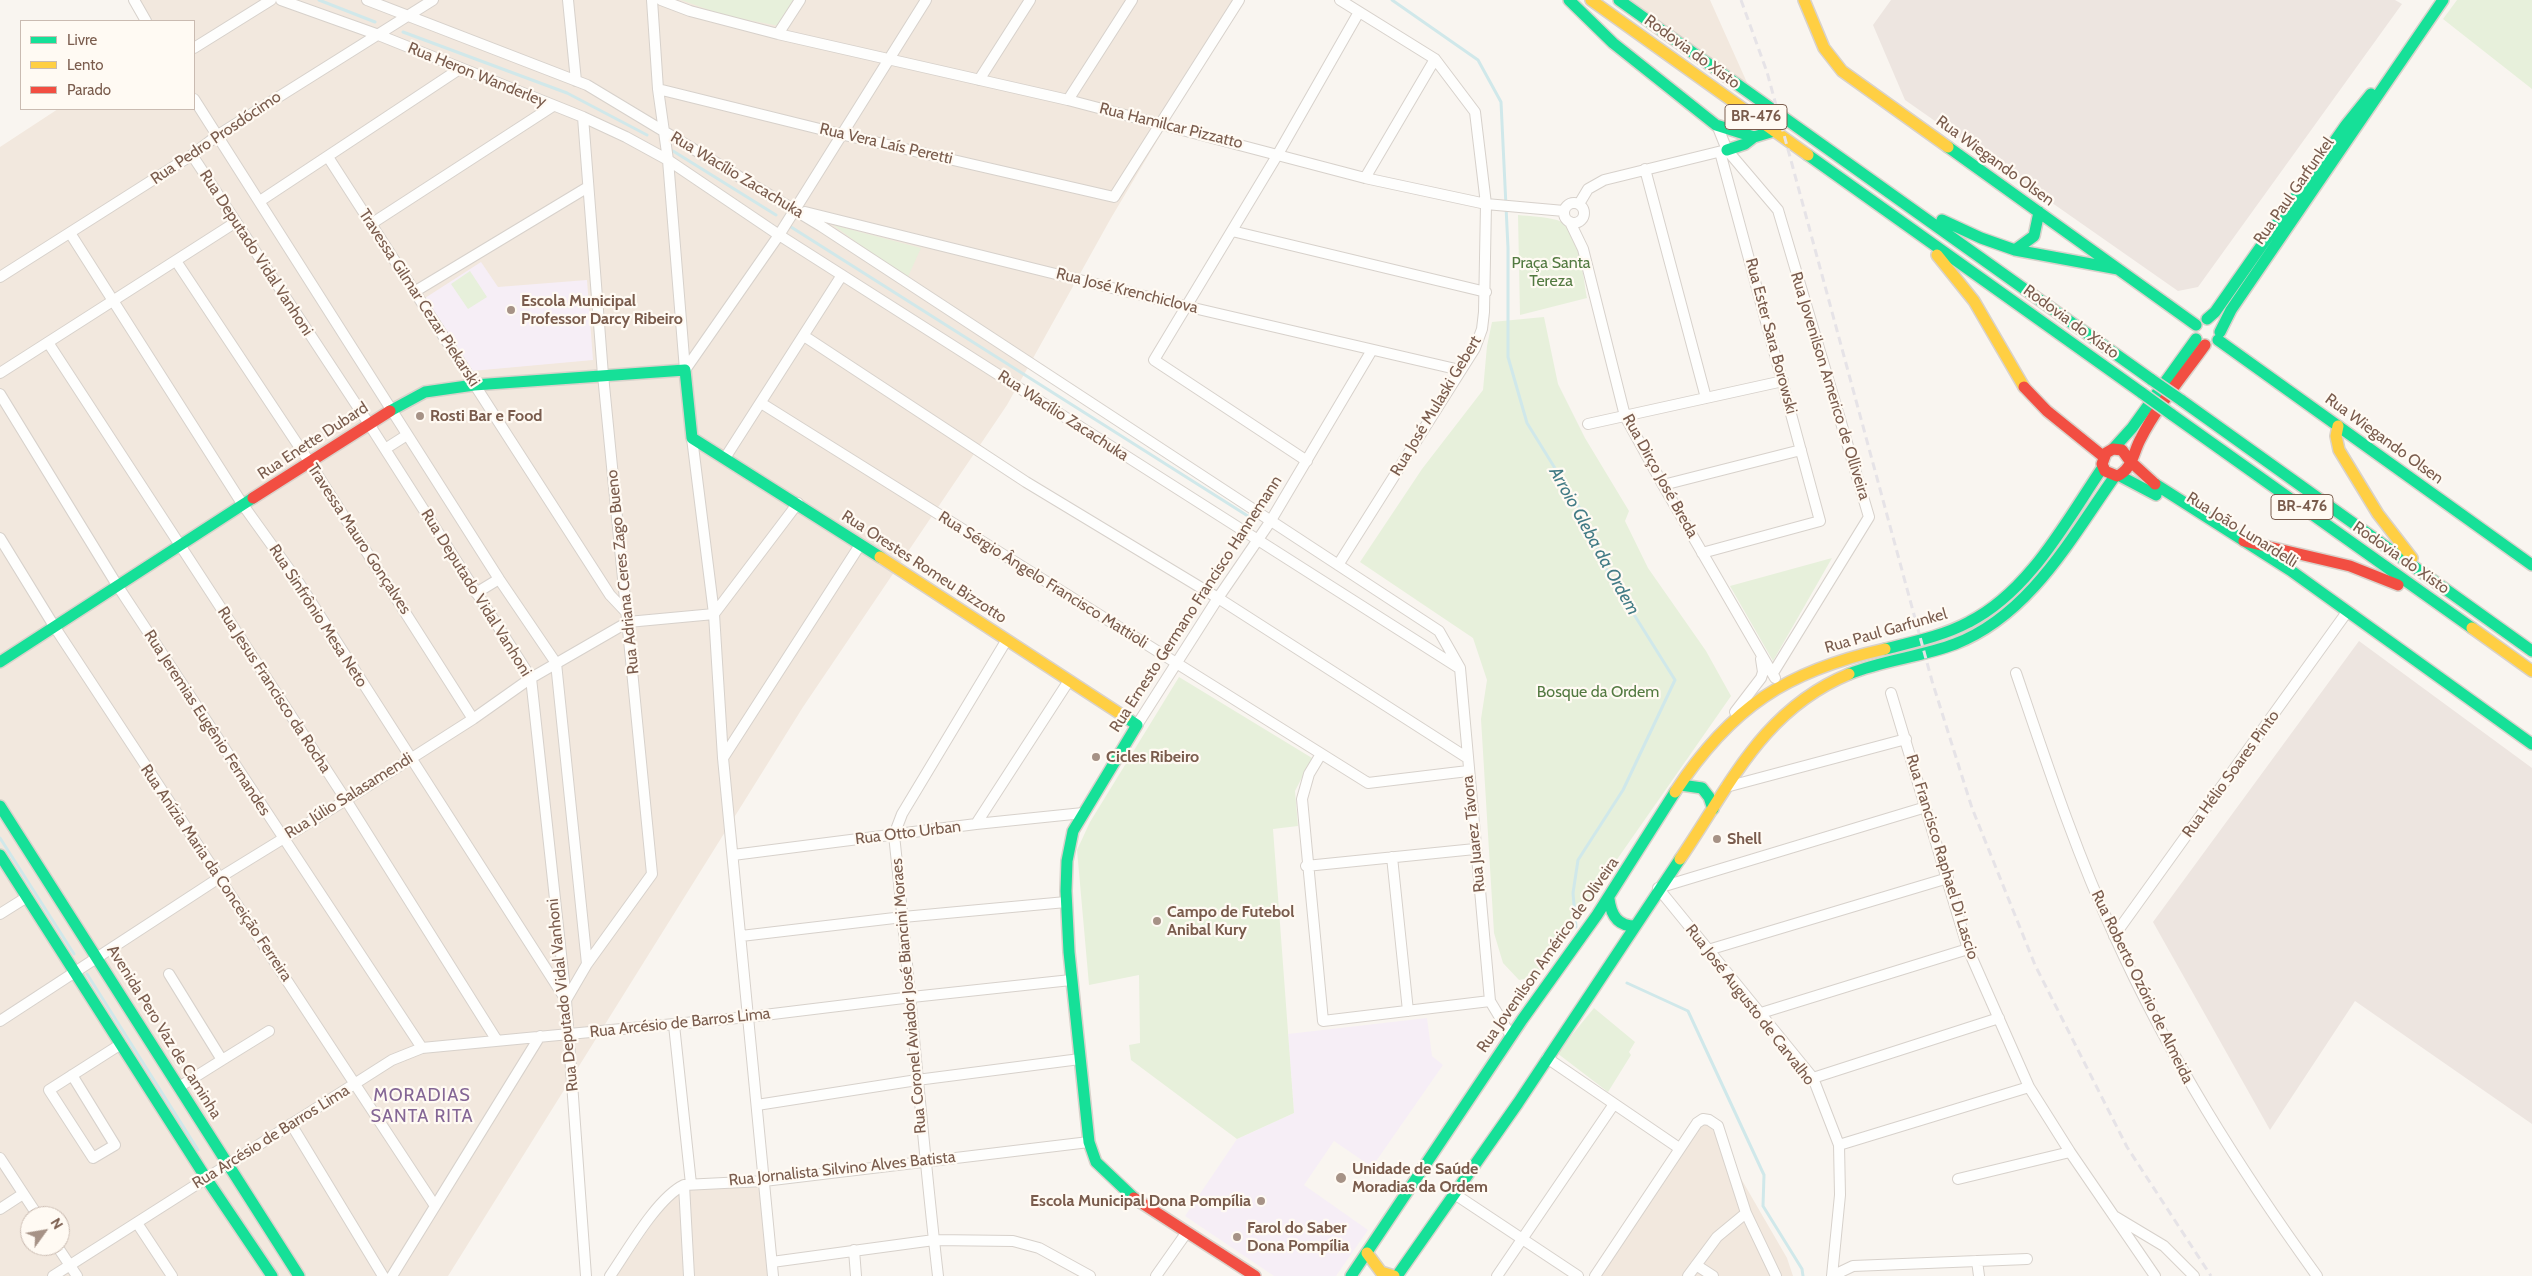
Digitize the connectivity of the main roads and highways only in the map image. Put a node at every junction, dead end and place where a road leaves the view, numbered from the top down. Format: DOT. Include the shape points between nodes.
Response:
graph roads {
  1 [pos="1569,0"];
  2 [pos="1591,0"];
  3 [pos="1619,0"];
  4 [pos="1804,0"];
  5 [pos="2443,0"];
  6 [pos="2394,69"];
  7 [pos="1774,131"];
  8 [pos="1754,137"];
  9 [pos="1723,151"];
  10 [pos="1893,195"];
  11 [pos="2039,212"];
  12 [pos="1921,235"];
  13 [pos="2015,250"];
  14 [pos="2118,269"];
  15 [pos="2207,319"];
  16 [pos="2196,324"];
  17 [pos="2219,336"];
  18 [pos="2200,342"];
  19 [pos="2338,426"];
  20 [pos="692,438"];
  21 [pos="2113,449"];
  22 [pos="2103,462"];
  23 [pos="2130,462"];
  24 [pos="2117,476"];
  25 [pos="2241,545"];
  26 [pos="2532,565"];
  27 [pos="2440,585"];
  28 [pos="2432,600"];
  29 [pos="2532,651"];
  30 [pos="0,662"];
  31 [pos="2532,671"];
  32 [pos="1137,726"];
  33 [pos="1716,737"];
  34 [pos="2532,744"];
  35 [pos="1681,785"];
  36 [pos="0,806"];
  37 [pos="1713,809"];
  38 [pos="0,855"];
  39 [pos="1609,899"];
  40 [pos="1635,926"];
  41 [pos="1368,1253"];
  42 [pos="272,1276"];
  43 [pos="299,1276"];
  44 [pos="1255,1276"];
  45 [pos="1351,1276"];
  46 [pos="1396,1276"];
  1 -- 8 [label="main road" via="1613,43 1716,125"];
  2 -- 7 [label="main road, Rodovia do Xisto / BR-476"];
  3 -- 10 [label="main road, Rodovia do Xisto / BR-476"];
  4 -- 11 [label="main road, Rua Wiegando Olsen" via="1824,48 1842,71"];
  5 -- 6 [label="main road, Rua Paul Garfunkel"];
  6 -- 15 [label="main road, Rua Paul Garfunkel" via="2354,114"];
  6 -- 17 [label="main road, Rua Paul Garfunkel" via="2365,117 2232,310"];
  7 -- 8 [label="main road"];
  7 -- 12 [label="main road, Rodovia do Xisto / BR-476"];
  8 -- 9 [label="main road" via="1745,144"];
  10 -- 13 [label="main road" via="1981,238"];
  10 -- 27 [label="main road, Rodovia do Xisto / BR-476, bridge"];
  11 -- 13 [label="main road" via="2036,235"];
  11 -- 14 [label="main road, Rua Wiegando Olsen"];
  12 -- 22 [label="main road" via="1974,301 2024,387"];
  12 -- 28 [label="main road, Rodovia do Xisto / BR-476, bridge"];
  13 -- 14 [label="main road"];
  14 -- 16 [label="main road, Rua Wiegando Olsen"];
  15 -- 16 [label="main road"];
  15 -- 17 [label="main road" via="2218,324"];
  16 -- 18 [label="main road" via="2193,332"];
  17 -- 18 [label="main road"];
  17 -- 19 [label="main road, Rua Wiegando Olsen"];
  18 -- 21 [label="main road"];
  18 -- 23 [label="main road" via="2142,436"];
  19 -- 26 [label="main road, Rua Wiegando Olsen"];
  19 -- 27 [label="main road" via="2339,450 2378,514 2405,550"];
  20 -- 30 [label="main road, Rua Enette Dubard" via="685,370 474,385 425,392 391,410"];
  20 -- 32 [label="main road, Rua Orestes Romeu Bizzotto" via="798,503"];
  21 -- 22 [label="main road"];
  21 -- 23 [label="main road" via="2126,453"];
  22 -- 24 [label="main road" via="2108,473"];
  22 -- 33 [label="main road, Rua Paul Garfunkel" via="2020,582 1984,614 1934,636 1827,664 1780,686 1752,705"];
  23 -- 24 [label="main road" via="2128,470"];
  23 -- 25 [label="main road, Rua João Lunardelli"];
  24 -- 25 [label="main road, Rua João Lunardelli" via="2148,490"];
  24 -- 37 [label="main road, Rua Paul Garfunkel" via="2033,588 1996,622 1953,645 1868,668 1834,680 1806,696 1756,742"];
  25 -- 28 [label="main road" via="2362,570"];
  25 -- 34 [label="main road, Rua João Lunardelli" via="2290,570"];
  27 -- 29 [label="main road, Rodovia do Xisto / BR-476"];
  28 -- 31 [label="main road, Rodovia do Xisto / BR-476"];
  32 -- 44 [label="main road, Rua Ernesto Germano Francisco Hannemann" via="1072,831 1068,848 1066,902 1071,980 1089,1142 1096,1162 1129,1194"];
  33 -- 35 [label="main road, Rua Jovenilson Américo de Oliveira"];
  35 -- 37 [label="main road" via="1702,788 1710,797"];
  35 -- 39 [label="main road, Rua Jovenilson Américo de Oliveira"];
  36 -- 43 [label="main road, Avenida Pero Vaz de Caminha"];
  37 -- 40 [label="main road"];
  38 -- 42 [label="main road"];
  39 -- 40 [label="main road" via="1610,911 1617,921"];
  39 -- 41 [label="main road, Rua Jovenilson Américo de Oliveira" via="1511,1036"];
  40 -- 46 [label="main road" via="1456,1196"];
  41 -- 45 [label="main road, Rua Jovenilson Américo de Oliveira"];
  41 -- 46 [label="main road" via="1381,1272"];
}
